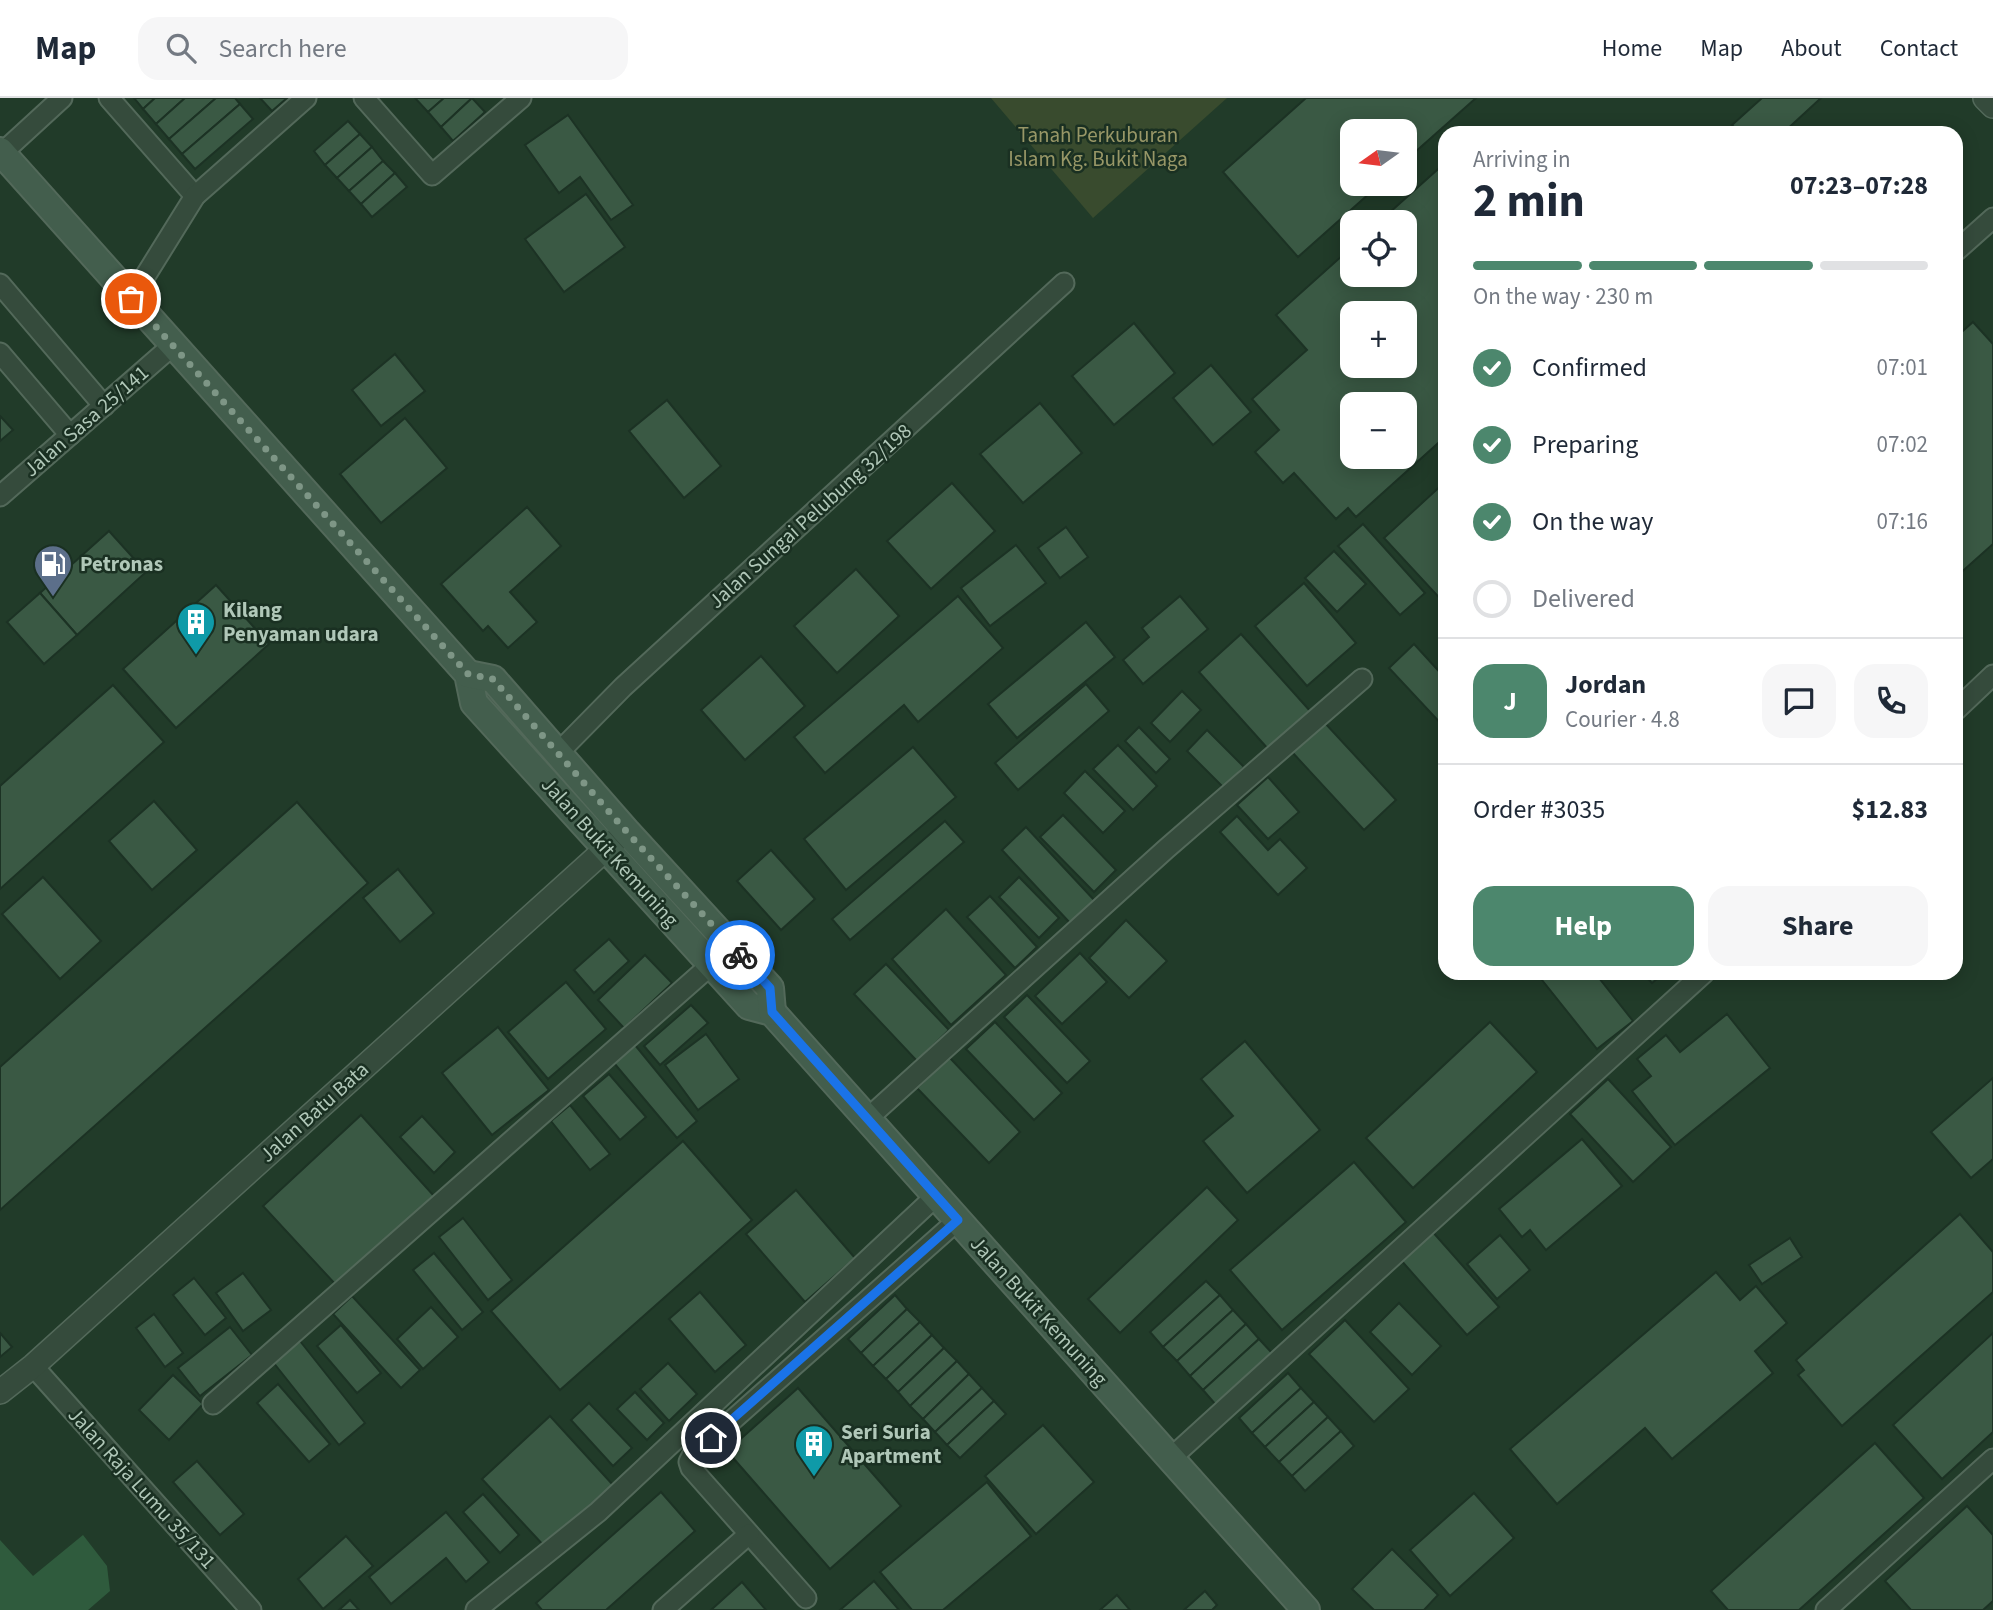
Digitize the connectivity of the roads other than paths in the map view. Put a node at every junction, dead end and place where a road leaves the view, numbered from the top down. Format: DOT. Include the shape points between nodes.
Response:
graph roads {
  1 [pos="62,98"];
  2 [pos="109,98"];
  3 [pos="306,98"];
  4 [pos="364,98"];
  5 [pos="521,98"];
  6 [pos="1985,98"];
  7 [pos="1993,106"];
  8 [pos="1,152"];
  9 [pos="195,196"];
  10 [pos="1993,218"];
  11 [pos="1963,245"];
  12 [pos="1064,283"];
  13 [pos="0,284"];
  14 [pos="131,299"];
  15 [pos="172,346"];
  16 [pos="0,353"];
  17 [pos="104,406"];
  18 [pos="70,435"];
  19 [pos="0,496"];
  20 [pos="468,674"];
  21 [pos="1993,675"];
  22 [pos="1362,679"];
  23 [pos="1963,703"];
  24 [pos="559,752"];
  25 [pos="616,839"];
  26 [pos="712,964"];
  27 [pos="1696,980"];
  28 [pos="772,1012"];
  29 [pos="867,1119"];
  30 [pos="936,1196"];
  31 [pos="958,1220"];
  32 [pos="33,1366"];
  33 [pos="0,1392"];
  34 [pos="213,1404"];
  35 [pos="1171,1458"];
  36 [pos="1993,1459"];
  37 [pos="749,1534"];
  38 [pos="806,1598"];
  39 [pos="251,1610"];
  40 [pos="475,1610"];
  41 [pos="663,1610"];
  42 [pos="1306,1610"];
  43 [pos="1826,1610"];
  1 -- 8 [label="street"];
  2 -- 9 [label="street"];
  3 -- 9 [label="street"];
  4 -- 5 [label="street" via="432,175"];
  6 -- 7 [label="street"];
  8 -- 14 [label="main road, Jalan Bukit Kemuning"];
  9 -- 14 [label="street"];
  10 -- 11 [label="street"];
  12 -- 24 [label="street, Jalan Sungai Pelubung 32/198" via="623,687"];
  13 -- 17 [label="street"];
  14 -- 15 [label="main road, Jalan Bukit Kemuning"];
  15 -- 17 [label="street, Jalan Sasa 25/141"];
  15 -- 20 [label="main road, Jalan Bukit Kemuning"];
  16 -- 18 [label="street"];
  17 -- 18 [label="street, Jalan Sasa 25/141"];
  18 -- 19 [label="street, Jalan Sasa 25/141"];
  20 -- 24 [label="main road, Jalan Bukit Kemuning" via="493,679"];
  20 -- 25 [label="main road, Jalan Bukit Kemuning" via="474,703"];
  21 -- 23 [label="street"];
  22 -- 29 [label="street"];
  24 -- 25 [label="main road, Jalan Bukit Kemuning"];
  25 -- 26 [label="main road, Jalan Bukit Kemuning"];
  25 -- 28 [label="main road, Jalan Bukit Kemuning" via="770,988"];
  25 -- 32 [label="street, Jalan Batu Bata"];
  26 -- 28 [label="main road, Jalan Bukit Kemuning" via="749,1006"];
  26 -- 34 [label="street"];
  27 -- 35 [label="street"];
  28 -- 29 [label="main road, Jalan Bukit Kemuning"];
  29 -- 30 [label="main road, Jalan Bukit Kemuning"];
  30 -- 31 [label="main road, Jalan Bukit Kemuning"];
  30 -- 40 [label="street" via="598,1512"];
  31 -- 35 [label="main road, Jalan Bukit Kemuning"];
  31 -- 37 [label="street" via="692,1455 691,1468"];
  32 -- 33 [label="street, Jalan Batu Bata"];
  32 -- 39 [label="street, Jalan Raja Lumu 35/131"];
  35 -- 42 [label="main road, Jalan Bukit Kemuning"];
  36 -- 43 [label="street"];
  37 -- 38 [label="street"];
  37 -- 41 [label="street"];
}
